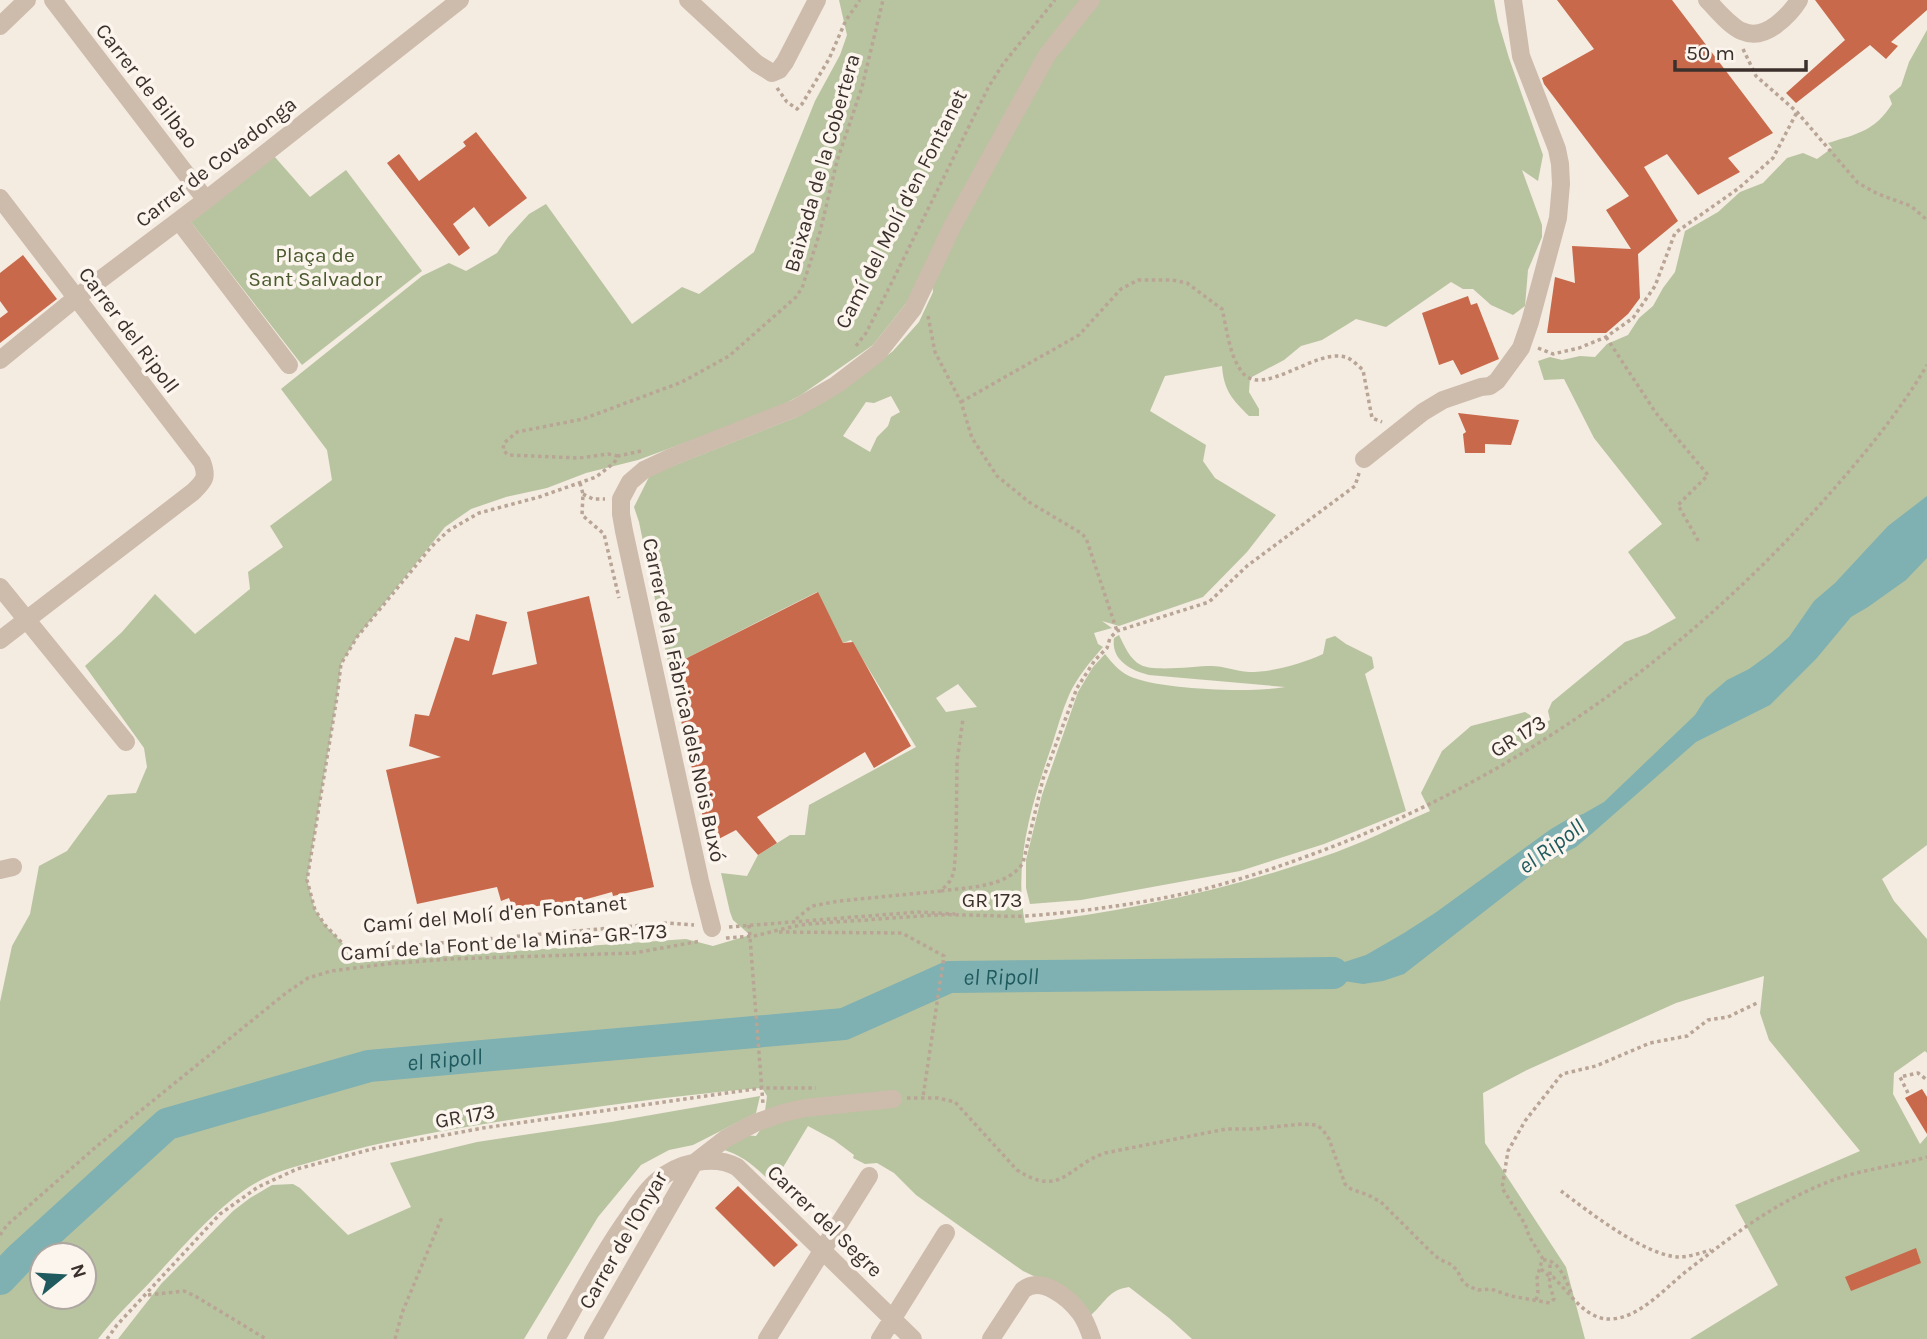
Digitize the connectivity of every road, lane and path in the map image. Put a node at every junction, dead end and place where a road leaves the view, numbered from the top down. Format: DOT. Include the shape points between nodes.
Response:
graph roads {
  1 [pos="20,0"];
  2 [pos="27,0"];
  3 [pos="53,0"];
  4 [pos="460,0"];
  5 [pos="688,0"];
  6 [pos="817,0"];
  7 [pos="860,0"];
  8 [pos="883,0"];
  9 [pos="1055,0"];
  10 [pos="1091,0"];
  11 [pos="1513,0"];
  12 [pos="1707,0"];
  13 [pos="1799,0"];
  14 [pos="0,15"];
  15 [pos="0,26"];
  16 [pos="1735,27"];
  17 [pos="772,73"];
  18 [pos="1797,112"];
  19 [pos="0,198"];
  20 [pos="206,200"];
  21 [pos="1927,220"];
  22 [pos="178,221"];
  23 [pos="76,298"];
  24 [pos="917,323"];
  25 [pos="1606,337"];
  26 [pos="1523,341"];
  27 [pos="853,351"];
  28 [pos="0,360"];
  29 [pos="289,365"];
  30 [pos="1927,365"];
  31 [pos="961,402"];
  32 [pos="1400,430"];
  33 [pos="647,450"];
  34 [pos="618,456"];
  35 [pos="1364,459"];
  36 [pos="580,483"];
  37 [pos="621,499"];
  38 [pos="1699,542"];
  39 [pos="0,587"];
  40 [pos="26,620"];
  41 [pos="1117,631"];
  42 [pos="0,640"];
  43 [pos="963,719"];
  44 [pos="125,742"];
  45 [pos="941,891"];
  46 [pos="964,915"];
  47 [pos="794,920"];
  48 [pos="770,932"];
  49 [pos="717,935"];
  50 [pos="750,936"];
  51 [pos="1757,1003"];
  52 [pos="1927,1080"];
  53 [pos="1908,1093"];
  54 [pos="923,1097"];
  55 [pos="893,1099"];
  56 [pos="1927,1157"];
  57 [pos="694,1163"];
  58 [pos="869,1176"];
  59 [pos="1561,1191"];
  60 [pos="442,1217"];
  61 [pos="626,1220"];
  62 [pos="946,1233"];
  63 [pos="0,1235"];
  64 [pos="653,1235"];
  65 [pos="1713,1249"];
  66 [pos="823,1251"];
  67 [pos="1543,1259"];
  68 [pos="1550,1260"];
  69 [pos="1541,1269"];
  70 [pos="1550,1277"];
  71 [pos="146,1296"];
  72 [pos="1574,1298"];
  73 [pos="1536,1300"];
  74 [pos="893,1319"];
  75 [pos="107,1339"];
  76 [pos="266,1339"];
  77 [pos="395,1339"];
  78 [pos="556,1339"];
  79 [pos="593,1339"];
  80 [pos="767,1339"];
  81 [pos="880,1339"];
  82 [pos="913,1339"];
  83 [pos="991,1339"];
  84 [pos="1093,1339"];
  1 -- 14 [label="street"];
  2 -- 15 [label="street"];
  3 -- 20 [label="street, Carrer de Bilbao"];
  4 -- 20 [label="street, Carrer de Covadonga"];
  5 -- 17 [label="street"];
  6 -- 17 [label="street" via="785,62"];
  7 -- 17 [label="path, Baixada de la Cobertera" via="797,109 778,91"];
  8 -- 34 [label="path, Baixada de la Cobertera" via="820,232 796,297 729,356 682,382 583,419 517,432 504,443 503,450 508,455"];
  9 -- 27 [label="path, Camí del Molí d'en Fontanet" via="989,86 877,312"];
  10 -- 37 [label="street" via="1047,55 952,227 913,309 878,353 796,408 644,470 630,482"];
  11 -- 26 [label="street" via="1521,56 1557,149 1560,174 1558,218"];
  12 -- 16 [label="street"];
  13 -- 16 [label="street" via="1766,32 1748,34"];
  16 -- 18 [label="path" via="1756,76"];
  18 -- 21 [label="path" via="1858,183 1911,206"];
  18 -- 25 [label="path" via="1773,158 1740,188 1675,233 1655,286 1633,318"];
  19 -- 23 [label="street, Carrer del Ripoll"];
  20 -- 22 [label="street, Carrer de Covadonga"];
  22 -- 23 [label="street, Carrer de Covadonga"];
  22 -- 29 [label="street"];
  23 -- 28 [label="street, Carrer de Covadonga"];
  23 -- 40 [label="street, Carrer del Ripoll" via="202,462 205,472 193,492"];
  24 -- 31 [label="path" via="928,316 935,352"];
  25 -- 26 [label="path" via="1553,354"];
  25 -- 38 [label="path" via="1656,413 1708,475 1678,505"];
  26 -- 32 [label="street" via="1497,381 1443,400"];
  30 -- 46 [label="path, GR 173" via="1865,454 1760,568 1673,646 1590,710 1506,764 1354,839 1231,882 1083,910 1000,917"];
  31 -- 32 [label="path" via="1079,335 1121,289 1138,280 1172,280 1187,283 1222,309 1242,374 1256,381 1324,357 1345,357 1363,370 1372,418"];
  31 -- 41 [label="path" via="972,439 997,476 1086,538"];
  32 -- 35 [label="street"];
  33 -- 34 [label="path, Camí del Molí d'en Fontanet"];
  34 -- 36 [label="path, Camí del Molí d'en Fontanet" via="596,477"];
  35 -- 41 [label="path" via="1355,486 1247,566 1209,602"];
  36 -- 37 [label="path" via="583,494 593,499"];
  36 -- 49 [label="path, Camí del Molí d'en Fontanet" via="479,513 449,531 432,545 357,637 341,664 307,880 314,910 346,947 360,950 668,923"];
  37 -- 49 [label="street, Carrer de la Fàbrica dels Nois Buxó" via="700,881"];
  39 -- 40 [label="street"];
  40 -- 42 [label="street"];
  40 -- 44 [label="street"];
  41 -- 45 [label="path" via="1077,688 1043,779 1017,872 989,884"];
  43 -- 45 [label="path" via="957,761 954,872"];
  45 -- 47 [label="path" via="812,906"];
  46 -- 47 [label="path" via="918,912"];
  46 -- 48 [label="path, GR 173" via="806,925"];
  47 -- 50 [label="path" via="749,925"];
  48 -- 50 [label="path, GR 173"];
  48 -- 54 [label="path" via="902,933 944,956"];
  49 -- 50 [label="path"];
  49 -- 63 [label="path, Camí de la Font de la Mina- GR-173" via="621,954 450,959 331,971 309,978 97,1146"];
  50 -- 71 [label="path, GR 173" via="762,1088 456,1133 298,1169 246,1194 220,1214"];
  51 -- 67 [label="path" via="1728,1017 1708,1020 1687,1036 1650,1042 1597,1066 1562,1074 1508,1151 1502,1188"];
  52 -- 53 [label="path" via="1918,1073 1900,1077"];
  54 -- 55 [label="path"];
  54 -- 73 [label="path" via="955,1101 1017,1170 1051,1182 1105,1153 1226,1129 1317,1125 1329,1139 1345,1184 1381,1202 1439,1259 1457,1270 1468,1286"];
  55 -- 57 [label="street" via="805,1108 765,1119 725,1139"];
  56 -- 65 [label="path" via="1814,1188 1780,1204"];
  57 -- 61 [label="street" via="655,1182"];
  57 -- 64 [label="street, Carrer de l'Onyar"];
  57 -- 66 [label="street, Carrer del Segre" via="713,1161 737,1167"];
  58 -- 66 [label="street"];
  59 -- 65 [label="path" via="1652,1250 1678,1256"];
  60 -- 77 [label="path"];
  61 -- 64 [label="street"];
  61 -- 78 [label="street"];
  62 -- 74 [label="street"];
  64 -- 79 [label="street, Carrer de l'Onyar"];
  65 -- 72 [label="path" via="1626,1316 1600,1317"];
  66 -- 74 [label="street, Carrer del Segre"];
  66 -- 80 [label="street"];
  67 -- 68 [label="path"];
  67 -- 69 [label="path"];
  68 -- 70 [label="path"];
  68 -- 72 [label="path" via="1565,1277"];
  69 -- 70 [label="path"];
  69 -- 73 [label="path"];
  70 -- 72 [label="path"];
  70 -- 73 [label="path" via="1553,1301"];
  71 -- 75 [label="path, GR 173"];
  71 -- 76 [label="path" via="184,1291"];
  74 -- 81 [label="street"];
  74 -- 82 [label="street, Carrer del Segre"];
  83 -- 84 [label="street" via="1023,1290 1036,1285 1053,1290 1075,1307"];
}
